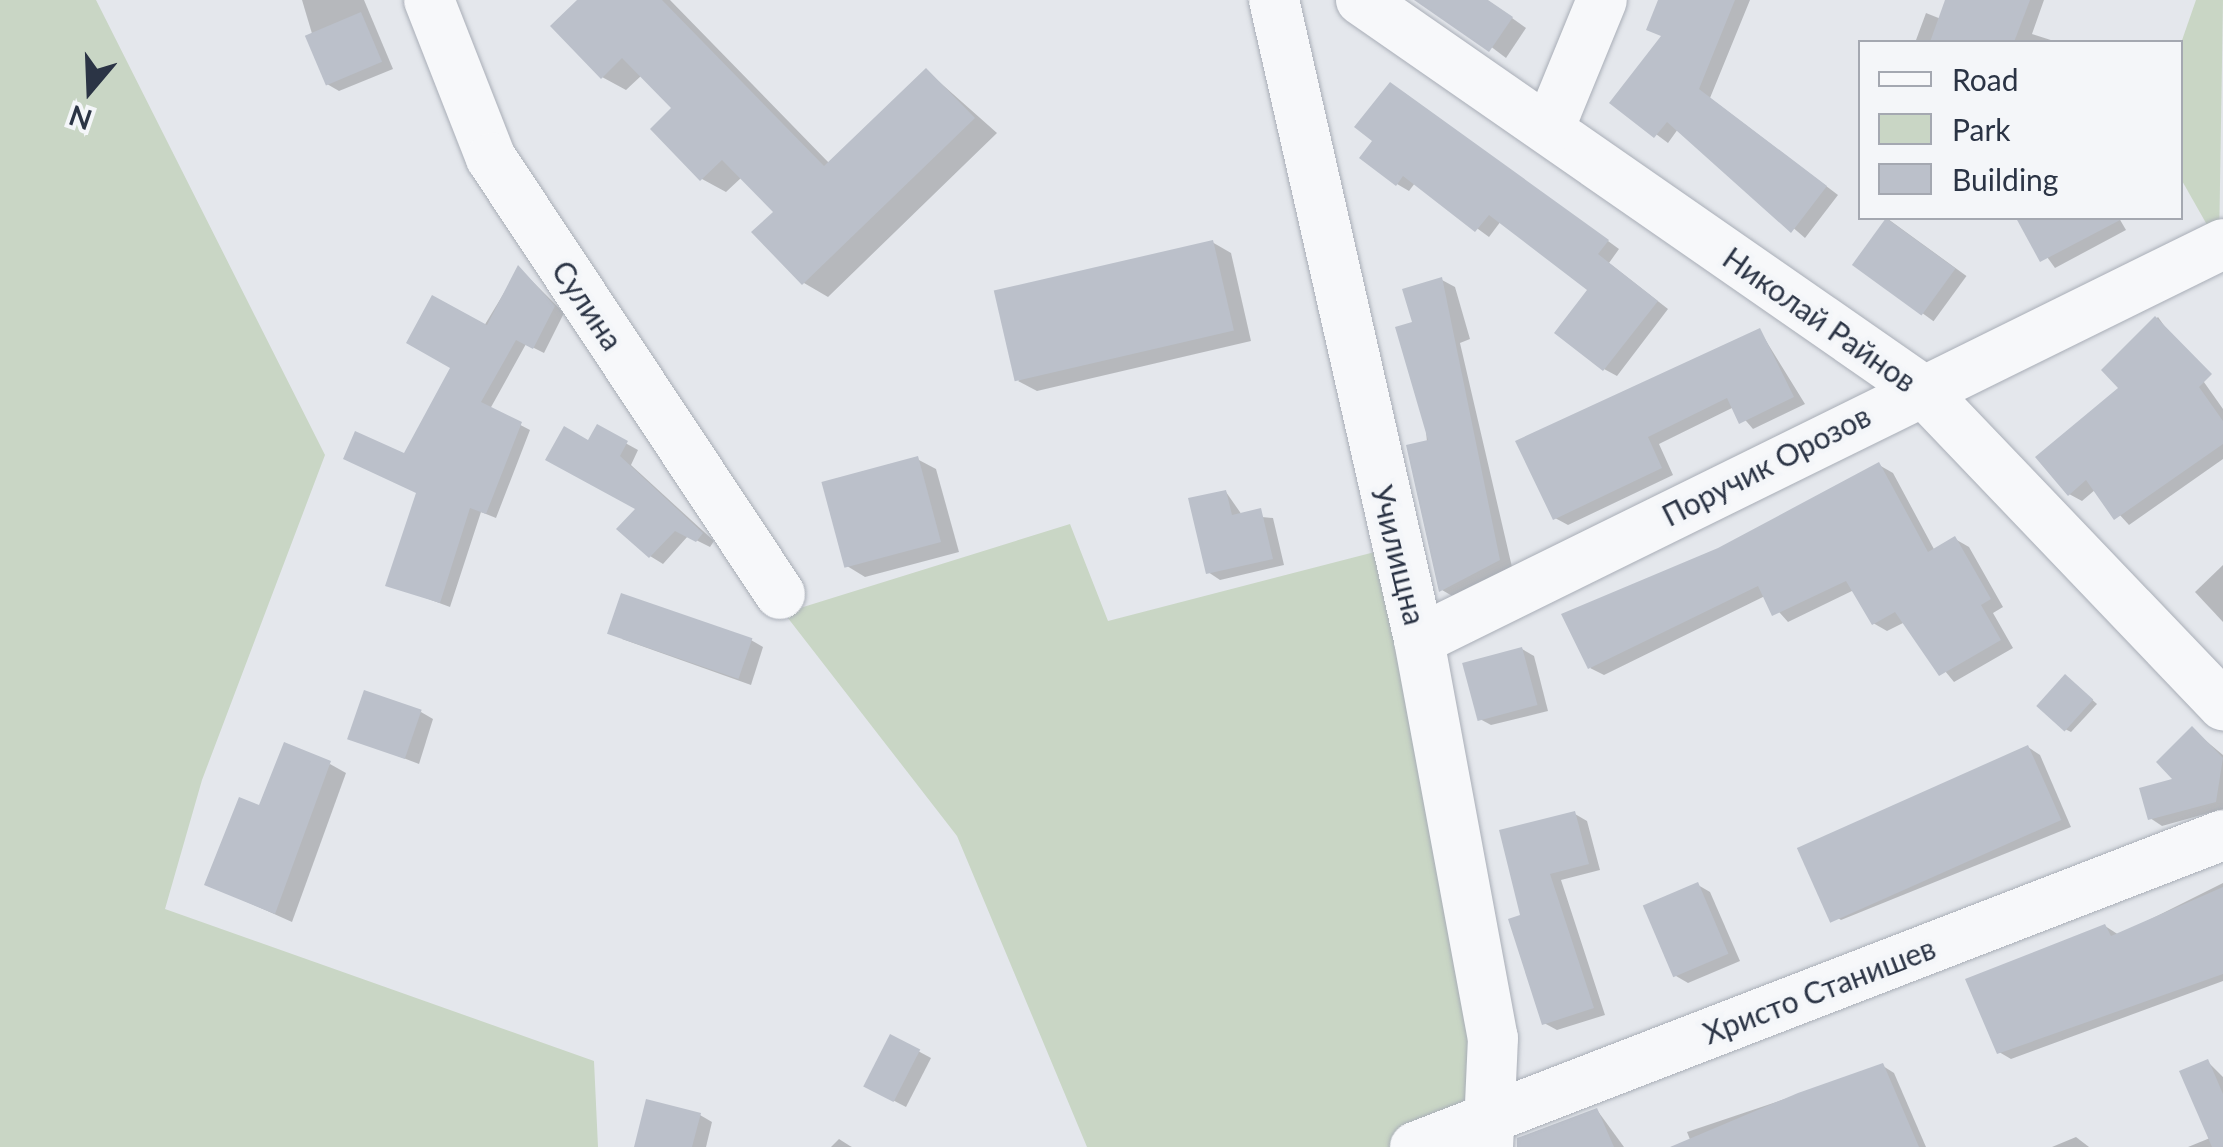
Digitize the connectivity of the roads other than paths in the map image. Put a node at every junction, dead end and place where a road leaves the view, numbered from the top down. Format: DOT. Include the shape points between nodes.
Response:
graph roads {
  1 [pos="429,0"];
  2 [pos="1274,0"];
  3 [pos="1361,0"];
  4 [pos="1602,0"];
  5 [pos="1549,129"];
  6 [pos="2223,244"];
  7 [pos="1920,388"];
  8 [pos="780,594"];
  9 [pos="1419,640"];
  10 [pos="2223,704"];
  11 [pos="2223,835"];
  12 [pos="1492,1131"];
  13 [pos="1415,1147"];
  1 -- 8 [label="street, Сулина" via="490,158"];
  2 -- 9 [label="street, Училищна"];
  3 -- 5 [label="street, Николай Райнов"];
  4 -- 5 [label="street"];
  5 -- 7 [label="street, Николай Райнов"];
  6 -- 7 [label="street, Поручик Орозов"];
  7 -- 9 [label="street, Поручик Орозов"];
  7 -- 10 [label="street, Николай Райнов"];
  9 -- 12 [label="street, Училищна" via="1493,1038"];
  11 -- 12 [label="street, Христо Станишев"];
  12 -- 13 [label="street, Христо Станишев"];
}
